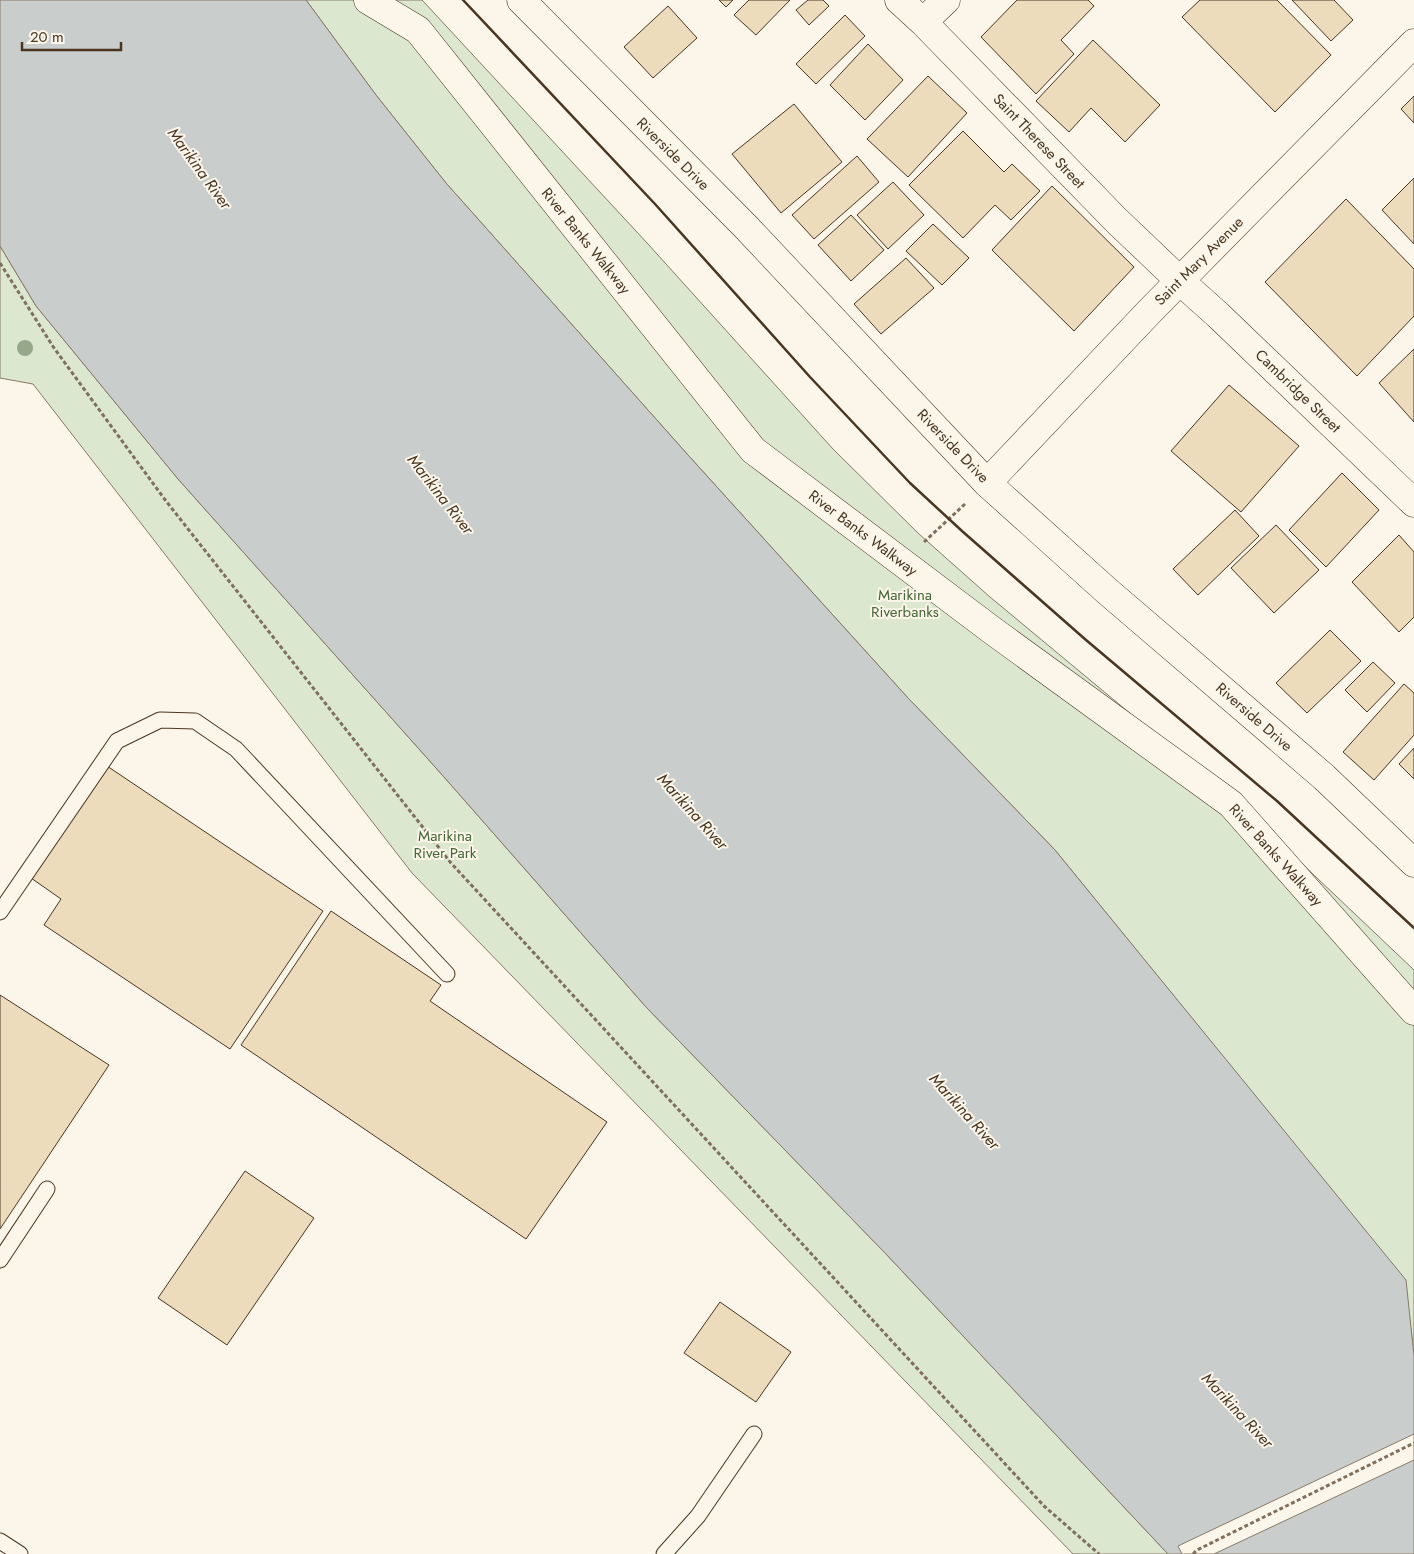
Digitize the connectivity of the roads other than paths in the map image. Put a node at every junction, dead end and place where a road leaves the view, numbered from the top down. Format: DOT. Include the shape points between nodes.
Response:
graph roads {
  1 [pos="368,0"];
  2 [pos="521,0"];
  3 [pos="899,0"];
  4 [pos="946,0"];
  5 [pos="923,22"];
  6 [pos="1414,43"];
  7 [pos="1180,281"];
  8 [pos="987,483"];
  9 [pos="1414,503"];
  10 [pos="1414,863"];
  11 [pos="0,912"];
  12 [pos="447,974"];
  13 [pos="1414,1010"];
  14 [pos="48,1189"];
  15 [pos="0,1260"];
  16 [pos="754,1434"];
  17 [pos="0,1541"];
  18 [pos="20,1554"];
  19 [pos="664,1554"];
  1 -- 13 [label="street, River Banks Walkway" via="418,30 753,450 993,631 1231,804"];
  2 -- 8 [label="street, Riverside Drive" via="746,227"];
  3 -- 5 [label="street, Saint Therese Street"];
  4 -- 5 [label="street"];
  5 -- 7 [label="street, Saint Therese Street"];
  6 -- 7 [label="street, Saint Mary Avenue"];
  7 -- 8 [label="street, Saint Mary Avenue"];
  7 -- 9 [label="street, Cambridge Street"];
  8 -- 10 [label="street, Riverside Drive" via="1324,777"];
  11 -- 12 [label="lane" via="117,741 160,720 194,721 236,749"];
  14 -- 15 [label="lane"];
  16 -- 19 [label="lane" via="698,1516"];
  17 -- 18 [label="lane"];
}
